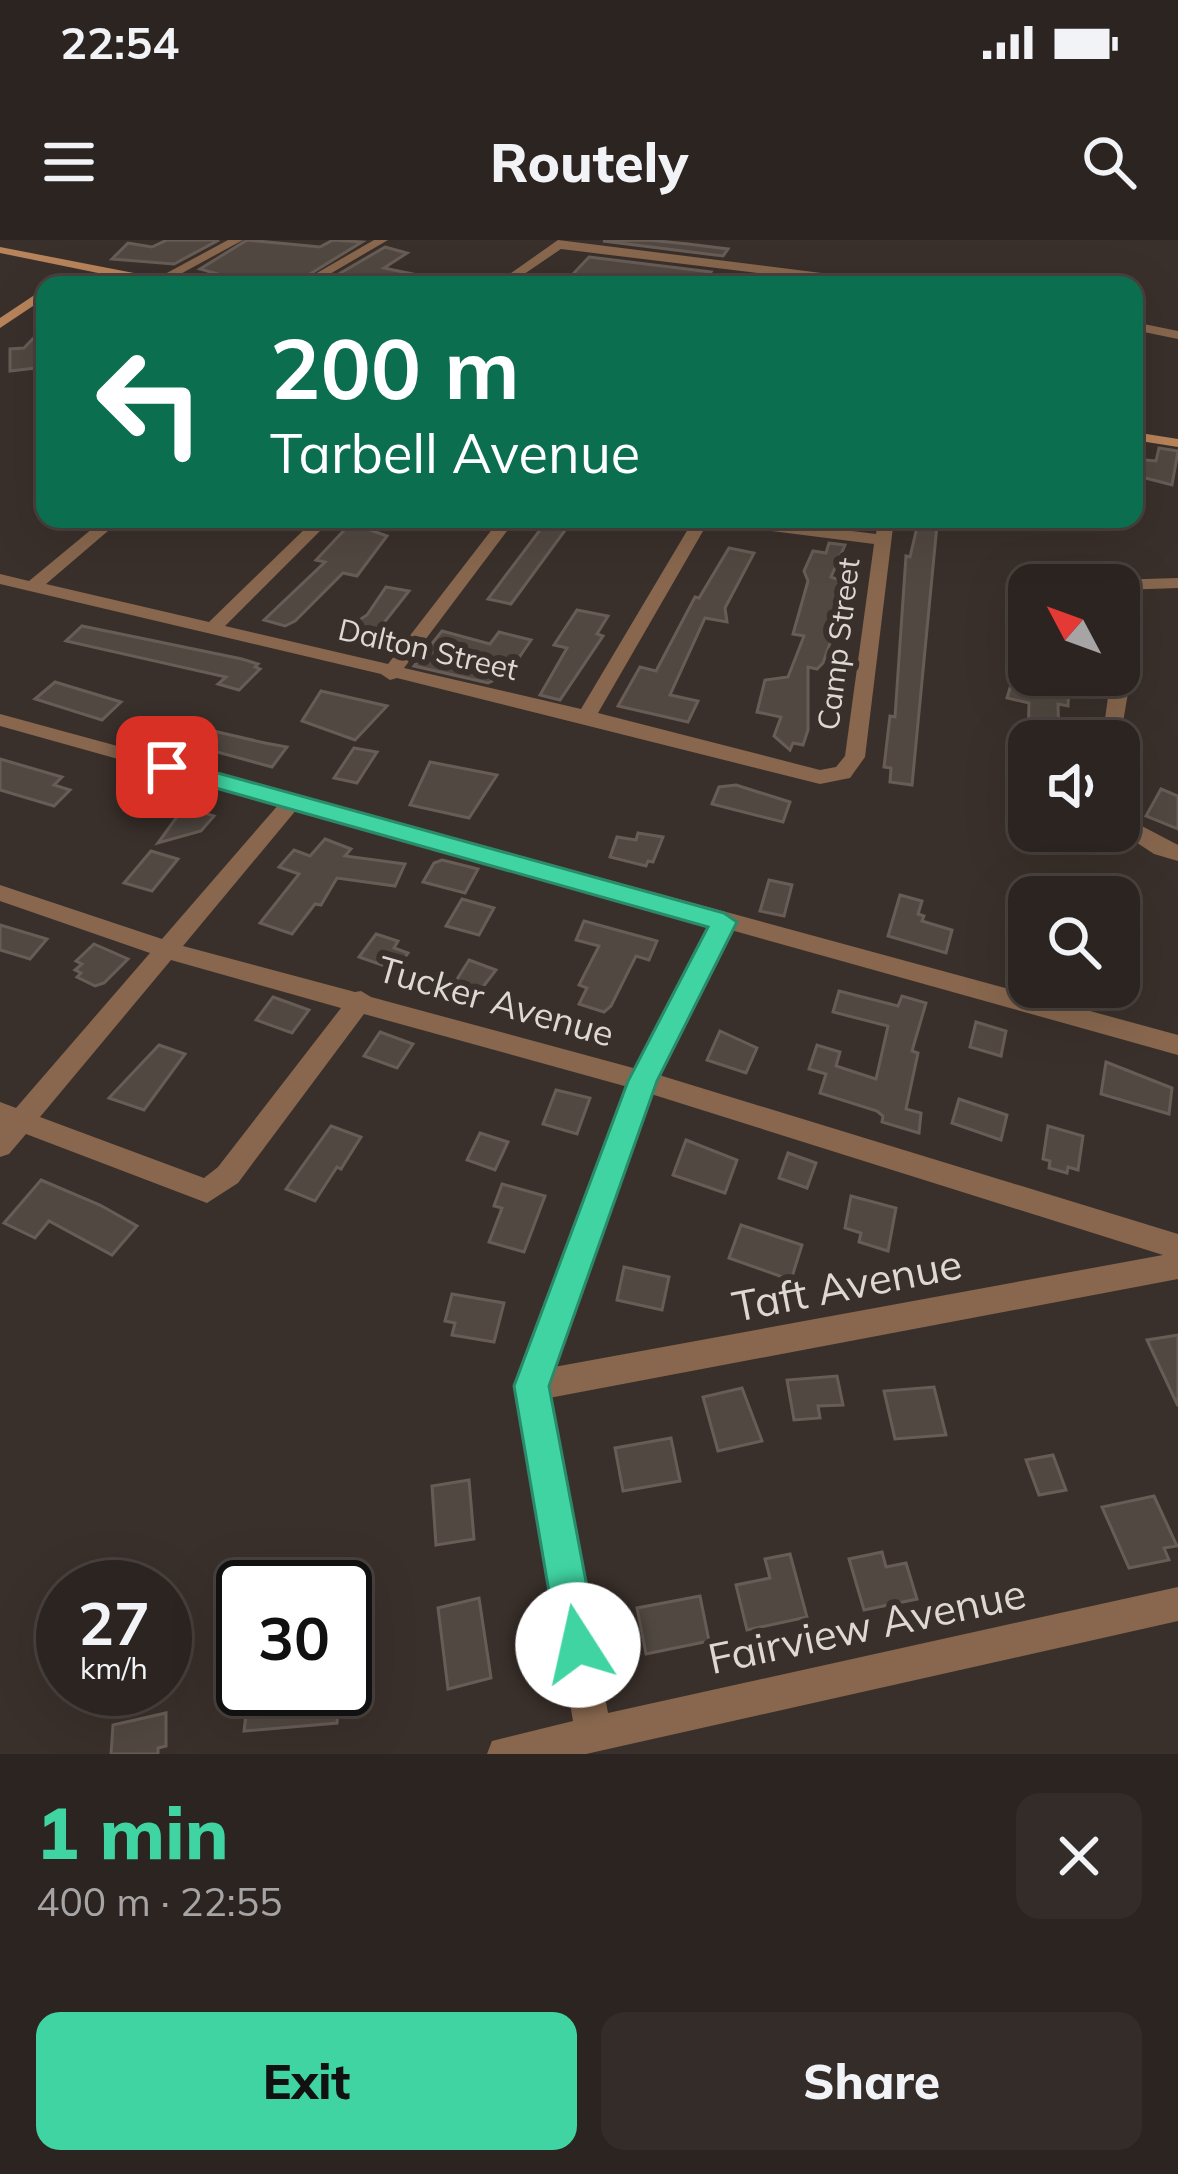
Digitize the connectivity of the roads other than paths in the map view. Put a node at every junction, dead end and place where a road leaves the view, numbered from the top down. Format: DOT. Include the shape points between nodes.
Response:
graph roads {
  1 [pos="21,240"];
  2 [pos="237,240"];
  3 [pos="382,240"];
  4 [pos="563,242"];
  5 [pos="0,249"];
  6 [pos="80,266"];
  7 [pos="67,276"];
  8 [pos="132,276"];
  9 [pos="168,276"];
  10 [pos="318,276"];
  11 [pos="513,276"];
  12 [pos="818,276"];
  13 [pos="36,298"];
  14 [pos="1,323"];
  15 [pos="1143,328"];
  16 [pos="1178,334"];
  17 [pos="1143,437"];
  18 [pos="1178,442"];
  19 [pos="104,528"];
  20 [pos="315,528"];
  21 [pos="501,528"];
  22 [pos="697,528"];
  23 [pos="785,528"];
  24 [pos="884,528"];
  25 [pos="882,541"];
  26 [pos="0,580"];
  27 [pos="1178,583"];
  28 [pos="1140,584"];
  29 [pos="32,587"];
  30 [pos="212,629"];
  31 [pos="390,674"];
  32 [pos="586,716"];
  33 [pos="0,720"];
  34 [pos="843,773"];
  35 [pos="292,802"];
  36 [pos="1140,835"];
  37 [pos="1178,853"];
  38 [pos="0,893"];
  39 [pos="724,922"];
  40 [pos="170,951"];
  41 [pos="361,1000"];
  42 [pos="1178,1045"];
  43 [pos="643,1081"];
  44 [pos="10,1117"];
  45 [pos="0,1145"];
  46 [pos="1178,1247"];
  47 [pos="1178,1266"];
  48 [pos="532,1386"];
  49 [pos="1178,1604"];
  50 [pos="593,1732"];
  51 [pos="505,1754"];
  1 -- 5 [label="main road"];
  2 -- 9 [label="street"];
  3 -- 10 [label="street"];
  4 -- 11 [label="street"];
  4 -- 12 [label="street"];
  5 -- 6 [label="main road"];
  6 -- 7 [label="main road"];
  6 -- 8 [label="main road"];
  13 -- 14 [label="main road"];
  15 -- 16 [label="street"];
  17 -- 18 [label="main road"];
  19 -- 29 [label="street"];
  20 -- 30 [label="street"];
  21 -- 31 [label="street"];
  22 -- 32 [label="street"];
  23 -- 25 [label="street"];
  24 -- 25 [label="street, Camp Street"];
  25 -- 34 [label="street, Camp Street" via="855,757"];
  26 -- 29 [label="street, Dalton Street"];
  27 -- 28 [label="street"];
  29 -- 30 [label="street, Dalton Street"];
  30 -- 31 [label="street, Dalton Street"];
  31 -- 32 [label="street, Dalton Street"];
  32 -- 34 [label="street, Dalton Street" via="820,777"];
  33 -- 35 [label="street"];
  35 -- 39 [label="street"];
  35 -- 40 [label="street"];
  36 -- 37 [label="street"];
  38 -- 40 [label="street, Tucker Avenue"];
  39 -- 42 [label="street"];
  39 -- 43 [label="street"];
  40 -- 41 [label="street, Tucker Avenue"];
  40 -- 44 [label="street"];
  41 -- 43 [label="street, Tucker Avenue"];
  41 -- 44 [label="street" via="228,1175 206,1191"];
  43 -- 46 [label="street, Tucker Avenue"];
  43 -- 48 [label="street"];
  44 -- 45 [label="street"];
  47 -- 48 [label="street, Taft Avenue"];
  48 -- 50 [label="street"];
  49 -- 50 [label="street, Fairview Avenue"];
  50 -- 51 [label="street, Fairview Avenue"];
}
